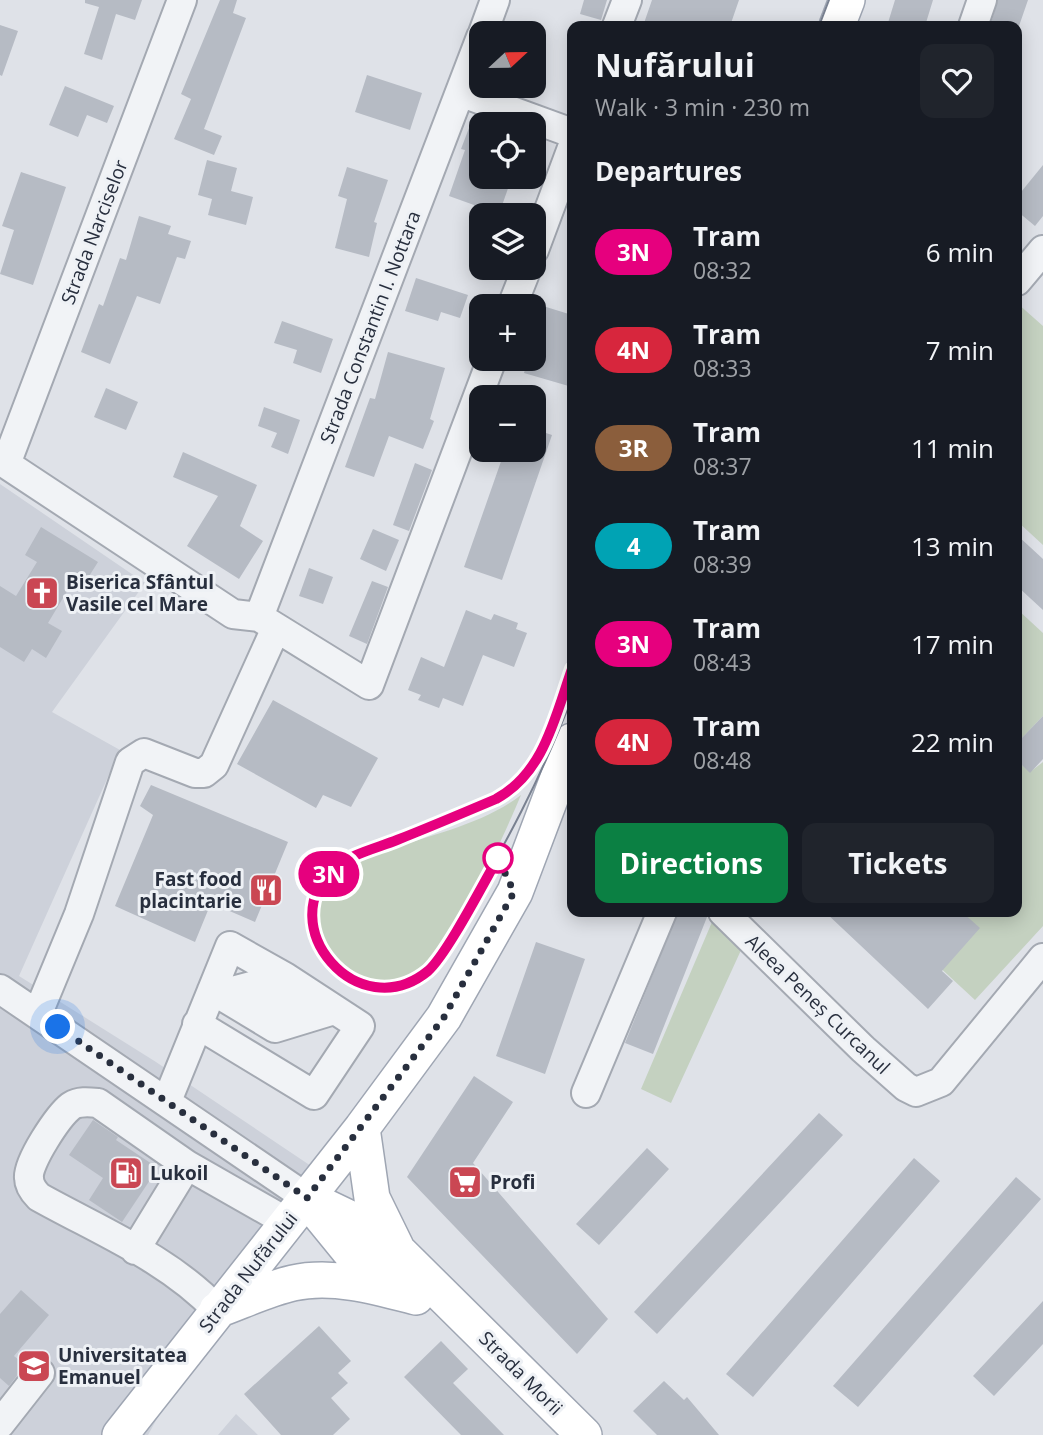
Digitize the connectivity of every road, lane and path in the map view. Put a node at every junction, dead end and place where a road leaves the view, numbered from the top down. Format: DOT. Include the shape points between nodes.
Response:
graph roads {
  1 [pos="183,0"];
  2 [pos="495,0"];
  3 [pos="627,0"];
  4 [pos="847,0"];
  5 [pos="982,0"];
  6 [pos="487,21"];
  7 [pos="619,21"];
  8 [pos="839,21"];
  9 [pos="975,21"];
  10 [pos="469,69"];
  11 [pos="460,92"];
  12 [pos="567,131"];
  13 [pos="567,161"];
  14 [pos="546,218"];
  15 [pos="1043,250"];
  16 [pos="1022,275"];
  17 [pos="487,371"];
  18 [pos="3,462"];
  19 [pos="268,623"];
  20 [pos="567,754"];
  21 [pos="660,917"];
  22 [pos="728,917"];
  23 [pos="1043,958"];
  24 [pos="285,977"];
  25 [pos="0,989"];
  26 [pos="216,992"];
  27 [pos="309,993"];
  28 [pos="334,1010"];
  29 [pos="247,1011"];
  30 [pos="38,1013"];
  31 [pos="197,1024"];
  32 [pos="586,1093"];
  33 [pos="167,1101"];
  34 [pos="362,1128"];
  35 [pos="187,1166"];
  36 [pos="297,1210"];
  37 [pos="135,1250"];
  38 [pos="397,1251"];
  39 [pos="416,1297"];
  40 [pos="217,1310"];
  41 [pos="459,1311"];
  42 [pos="40,1373"];
  43 [pos="0,1424"];
  44 [pos="120,1435"];
  45 [pos="584,1435"];
  1 -- 18 [label="street, Strada Narciselor"];
  2 -- 6 [label="street, Strada Constantin I. Nottara"];
  3 -- 7 [label="street"];
  4 -- 8 [label="main road"];
  5 -- 9 [label="street"];
  10 -- 11 [label="street, Strada Constantin I. Nottara"];
  11 -- 12 [label="street"];
  11 -- 19 [label="street, Strada Constantin I. Nottara"];
  13 -- 14 [label="street"];
  15 -- 16 [label="street"];
  17 -- 19 [label="street" via="369,685"];
  18 -- 19 [label="street" via="233,614"];
  19 -- 30 [label="street, Strada Constantin I. Nottara" via="214,765 195,773 144,752 130,762 79,914"];
  20 -- 34 [label="main road, Strada Nufărului" via="514,892 473,971"];
  21 -- 32 [label="street"];
  22 -- 23 [label="street, Aleea Peneș Curcanul" via="863,1049 916,1092 941,1082"];
  24 -- 26 [label="street"];
  24 -- 26 [label="street" via="230,946"];
  24 -- 27 [label="street"];
  25 -- 30 [label="street"];
  26 -- 29 [label="street"];
  26 -- 31 [label="street"];
  27 -- 28 [label="street"];
  27 -- 29 [label="street"];
  28 -- 29 [label="street" via="275,1028"];
  28 -- 31 [label="street" via="360,1026 314,1095"];
  30 -- 33 [label="street"];
  31 -- 33 [label="street"];
  33 -- 36 [label="street"];
  34 -- 36 [label="main road, Strada Nufărului"];
  34 -- 38 [label="main road" via="372,1198"];
  35 -- 36 [label="street"];
  35 -- 37 [label="street"];
  35 -- 37 [label="street" via="98,1103 85,1101 63,1114 30,1164 29,1178 39,1198"];
  36 -- 38 [label="main road, Strada Morii" via="355,1220"];
  36 -- 39 [label="main road, Strada Morii"];
  36 -- 40 [label="main road, Strada Nufărului"];
  37 -- 40 [label="street" via="185,1281"];
  38 -- 41 [label="main road, Strada Morii"];
  39 -- 40 [label="main road" via="354,1284 309,1281"];
  39 -- 41 [label="main road, Strada Morii"];
  40 -- 44 [label="main road, Strada Nufărului"];
  41 -- 45 [label="main road, Strada Morii"];
  42 -- 43 [label="street"];
}
